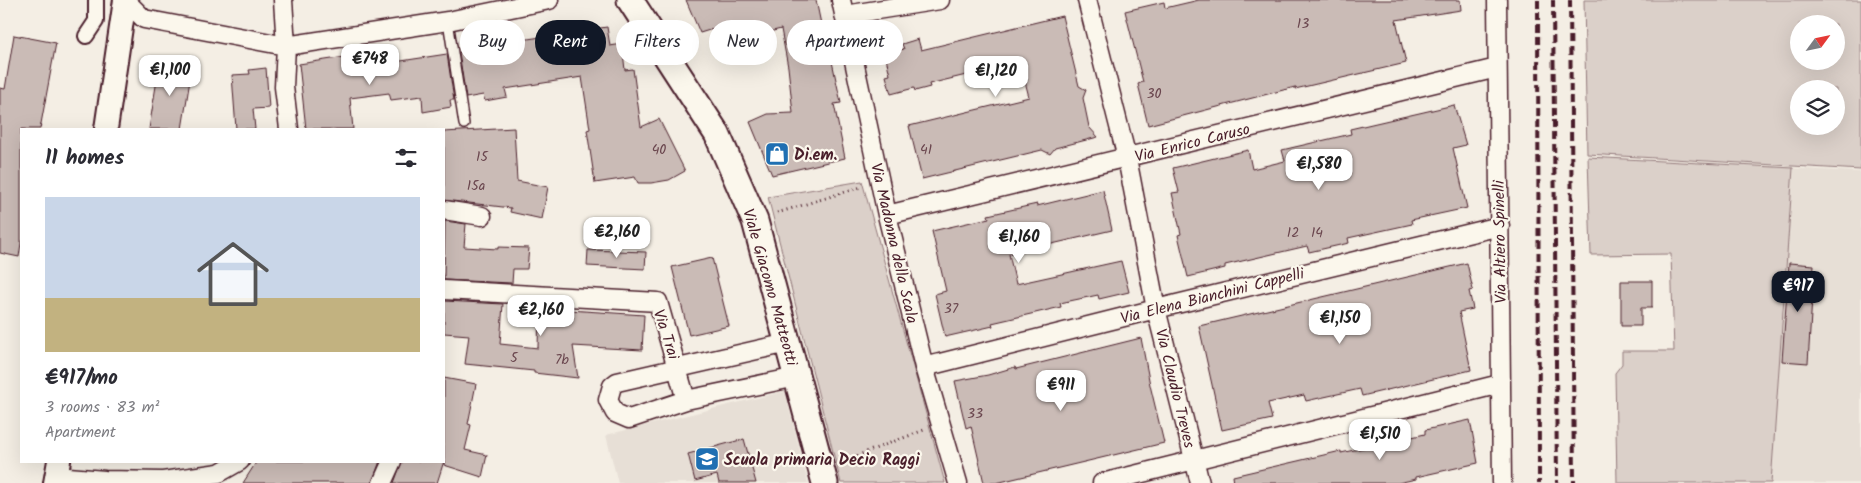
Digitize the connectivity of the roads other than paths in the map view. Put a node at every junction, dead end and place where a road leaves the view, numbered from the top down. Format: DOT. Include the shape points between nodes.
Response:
graph roads {
  1 [pos="96,0"];
  2 [pos="125,0"];
  3 [pos="283,0"];
  4 [pos="549,0"];
  5 [pos="630,0"];
  6 [pos="940,0"];
  7 [pos="1087,0"];
  8 [pos="1496,0"];
  9 [pos="843,8"];
  10 [pos="448,21"];
  11 [pos="86,36"];
  12 [pos="286,46"];
  13 [pos="1496,68"];
  14 [pos="464,124"];
  15 [pos="106,128"];
  16 [pos="289,128"];
  17 [pos="1127,158"];
  18 [pos="445,210"];
  19 [pos="887,215"];
  20 [pos="482,216"];
  21 [pos="1500,226"];
  22 [pos="445,290"];
  23 [pos="1156,309"];
  24 [pos="788,343"];
  25 [pos="924,367"];
  26 [pos="678,368"];
  27 [pos="797,377"];
  28 [pos="1500,384"];
  29 [pos="686,400"];
  30 [pos="1194,460"];
  31 [pos="237,463"];
  32 [pos="391,463"];
  33 [pos="56,473"];
  34 [pos="823,476"];
  35 [pos="382,483"];
  36 [pos="958,483"];
  37 [pos="1102,483"];
  38 [pos="1200,483"];
  39 [pos="1502,483"];
  1 -- 11 [label="street" via="96,21"];
  2 -- 12 [label="street" via="144,19"];
  2 -- 15 [label="street"];
  3 -- 12 [label="street"];
  4 -- 10 [label="street"];
  5 -- 24 [label="main road, Viale Giacomo Matteotti" via="717,134 755,221"];
  6 -- 9 [label="street"];
  7 -- 17 [label="street, Via Claudio Treves"];
  8 -- 13 [label="street, Via Altiero Spinelli"];
  9 -- 19 [label="street, Via Madonna della Scala"];
  10 -- 12 [label="street"];
  10 -- 14 [label="lane"];
  12 -- 16 [label="street" via="284,87"];
  13 -- 17 [label="street, Via Enrico Caruso"];
  13 -- 21 [label="street, Via Altiero Spinelli"];
  17 -- 19 [label="street, Via Enrico Caruso"];
  17 -- 23 [label="street, Via Claudio Treves"];
  18 -- 20 [label="street"];
  19 -- 25 [label="street, Via Madonna della Scala"];
  21 -- 23 [label="street, Via Elena Bianchini Cappelli"];
  21 -- 28 [label="street, Via Altiero Spinelli"];
  22 -- 26 [label="street, Via Trai" via="658,302"];
  23 -- 25 [label="street, Via Elena Bianchini Cappelli"];
  23 -- 30 [label="street, Via Claudio Treves"];
  24 -- 26 [label="street, Via Trai"];
  24 -- 27 [label="main road, Viale Giacomo Matteotti"];
  25 -- 36 [label="street, Via Madonna della Scala"];
  26 -- 29 [label="street, Via Trai"];
  26 -- 29 [label="street, Via Trai" via="617,382 612,386 608,400 615,414 629,419"];
  27 -- 29 [label="street, Via Trai"];
  27 -- 34 [label="main road, Viale Giacomo Matteotti"];
  28 -- 30 [label="street"];
  28 -- 39 [label="street, Via Altiero Spinelli"];
  30 -- 37 [label="street"];
  30 -- 38 [label="street, Via Claudio Treves"];
  31 -- 33 [label="street" via="220,473 164,481 105,480"];
  32 -- 35 [label="street"];
}
